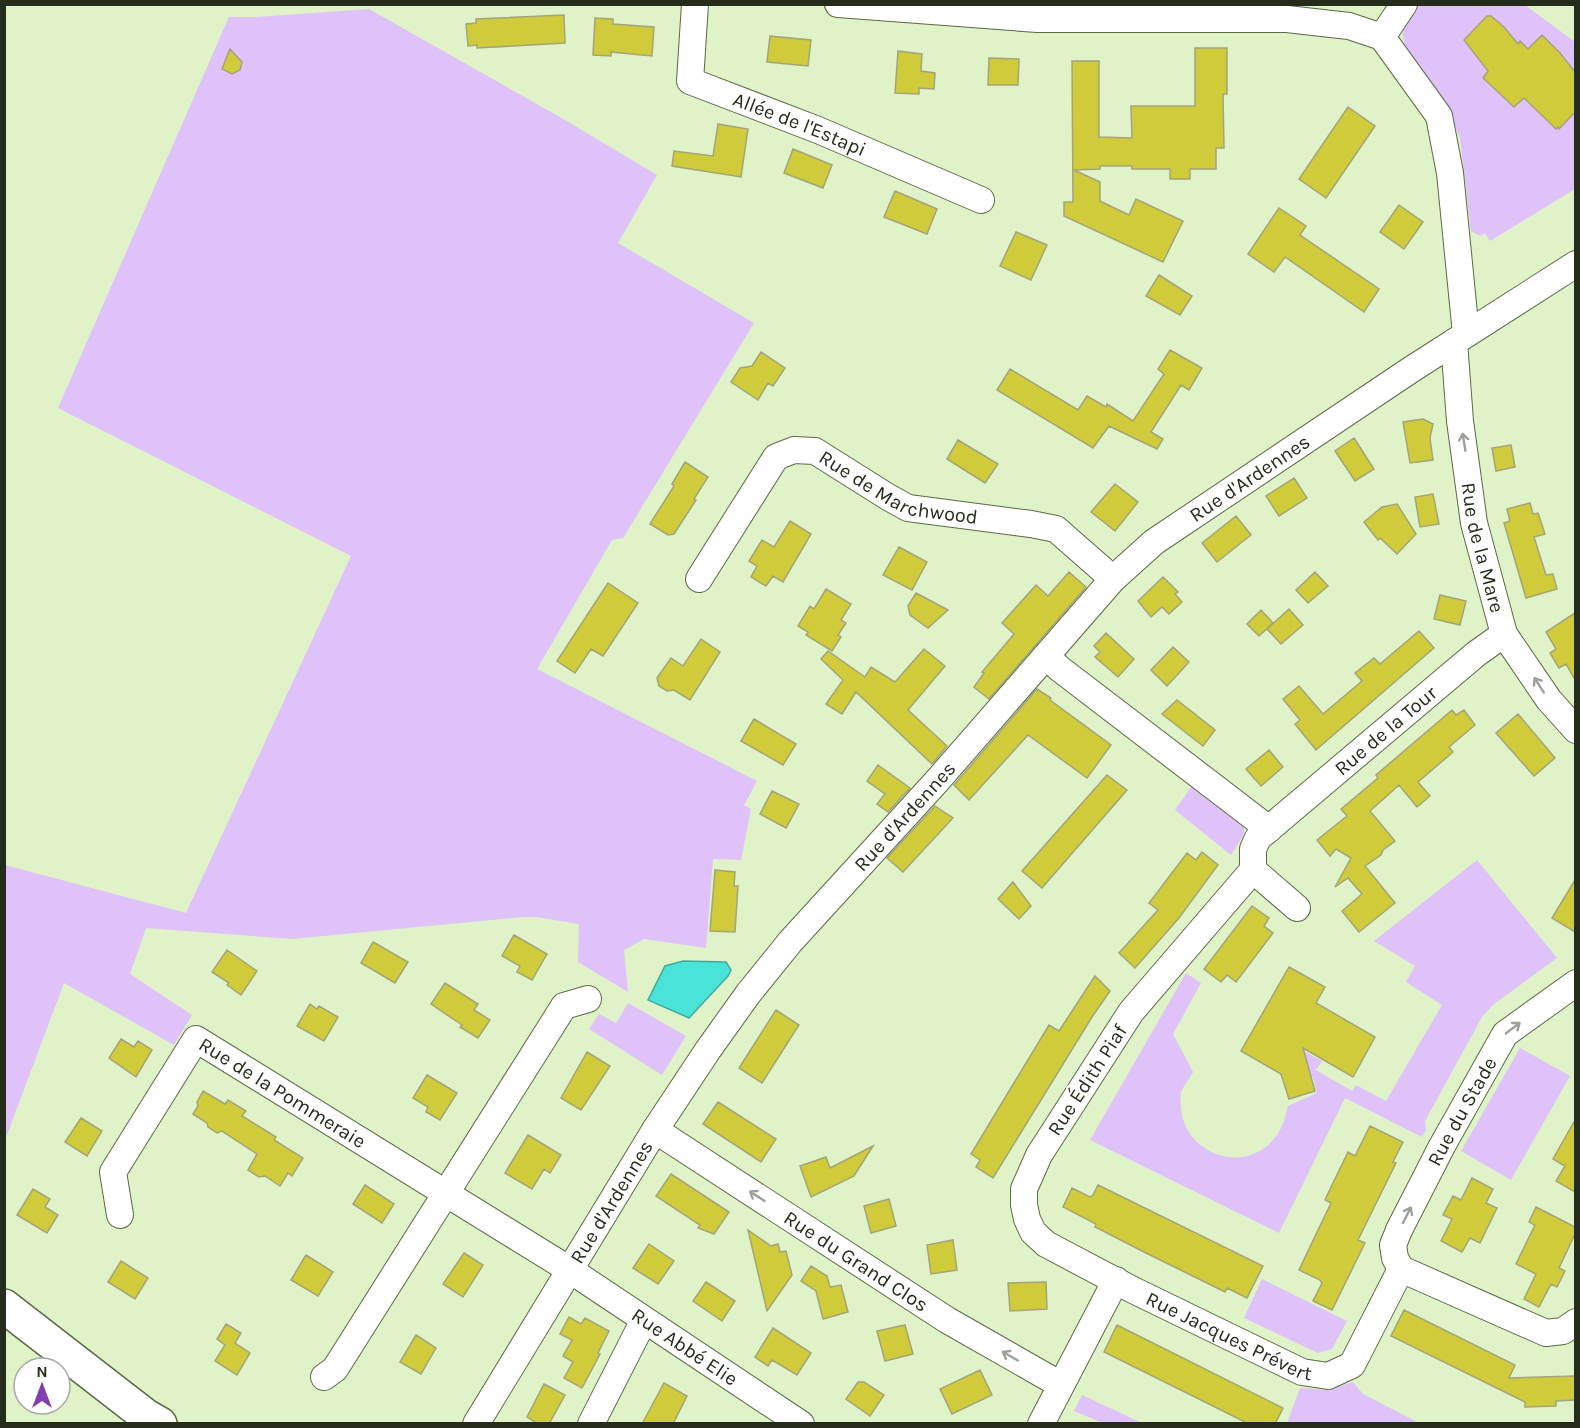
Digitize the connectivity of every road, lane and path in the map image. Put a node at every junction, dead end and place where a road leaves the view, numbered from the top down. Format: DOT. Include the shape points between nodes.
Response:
graph roads {
  1 [pos="695,4"];
  2 [pos="1404,4"];
  3 [pos="846,5"];
  4 [pos="1382,37"];
  5 [pos="981,200"];
  6 [pos="1575,264"];
  7 [pos="1460,338"];
  8 [pos="699,579"];
  9 [pos="1113,579"];
  10 [pos="1504,634"];
  11 [pos="1046,656"];
  12 [pos="1575,730"];
  13 [pos="1269,829"];
  14 [pos="1253,870"];
  15 [pos="1297,908"];
  16 [pos="1575,983"];
  17 [pos="588,999"];
  18 [pos="655,1130"];
  19 [pos="446,1193"];
  20 [pos="120,1215"];
  21 [pos="1401,1269"];
  22 [pos="570,1270"];
  23 [pos="1116,1280"];
  24 [pos="4,1306"];
  25 [pos="644,1320"];
  26 [pos="1575,1322"];
  27 [pos="324,1377"];
  28 [pos="1061,1385"];
  29 [pos="152,1421"];
  30 [pos="794,1422"];
  31 [pos="476,1424"];
  32 [pos="591,1424"];
  33 [pos="1041,1424"];
  1 -- 5 [label="street, Allée de l'Estapi" via="690,81 818,130"];
  2 -- 4 [label="street"];
  3 -- 4 [label="street" via="1037,20 1287,20 1349,26"];
  4 -- 7 [label="street, Rue de la Mare" via="1439,117 1450,173"];
  6 -- 7 [label="street, Rue d'Ardennes"];
  7 -- 9 [label="street, Rue d'Ardennes" via="1154,542"];
  10 -- 7 [label="street, Rue de la Mare, one-way" via="1474,523 1460,421"];
  8 -- 9 [label="street, Rue de Marchwood" via="776,457 794,450 815,452 908,508 1056,529"];
  9 -- 11 [label="street, Rue d'Ardennes"];
  12 -- 10 [label="street, Rue de la Mare, one-way" via="1549,700"];
  10 -- 13 [label="street, Rue de la Tour"];
  11 -- 13 [label="street"];
  11 -- 18 [label="street, Rue d'Ardennes" via="790,942 728,1022"];
  13 -- 14 [label="street, Rue de la Tour" via="1253,849"];
  14 -- 15 [label="street"];
  14 -- 23 [label="street, Rue Édith Piaf" via="1131,1012 1039,1155 1024,1189 1025,1212 1033,1232 1046,1244"];
  21 -- 16 [label="street, Rue du Stade, one-way" via="1393,1245 1442,1146 1505,1034"];
  17 -- 19 [label="street" via="564,1006"];
  18 -- 22 [label="street, Rue d'Ardennes"];
  28 -- 18 [label="street, Rue du Grand Clos, one-way" via="947,1320"];
  19 -- 20 [label="street, Rue de la Pommeraie" via="196,1039 113,1172"];
  19 -- 22 [label="street, Rue de la Pommeraie"];
  19 -- 27 [label="street" via="335,1369"];
  21 -- 23 [label="street, Rue Jacques Prévert" via="1352,1365 1328,1376 1302,1372"];
  21 -- 26 [label="street" via="1546,1333 1563,1331"];
  22 -- 25 [label="street, Rue Abbé Elie"];
  22 -- 31 [label="street, Rue d'Ardennes"];
  23 -- 28 [label="street"];
  24 -- 29 [label="main road"];
  25 -- 30 [label="street, Rue Abbé Elie"];
  25 -- 32 [label="street"];
  28 -- 33 [label="street"];
}
